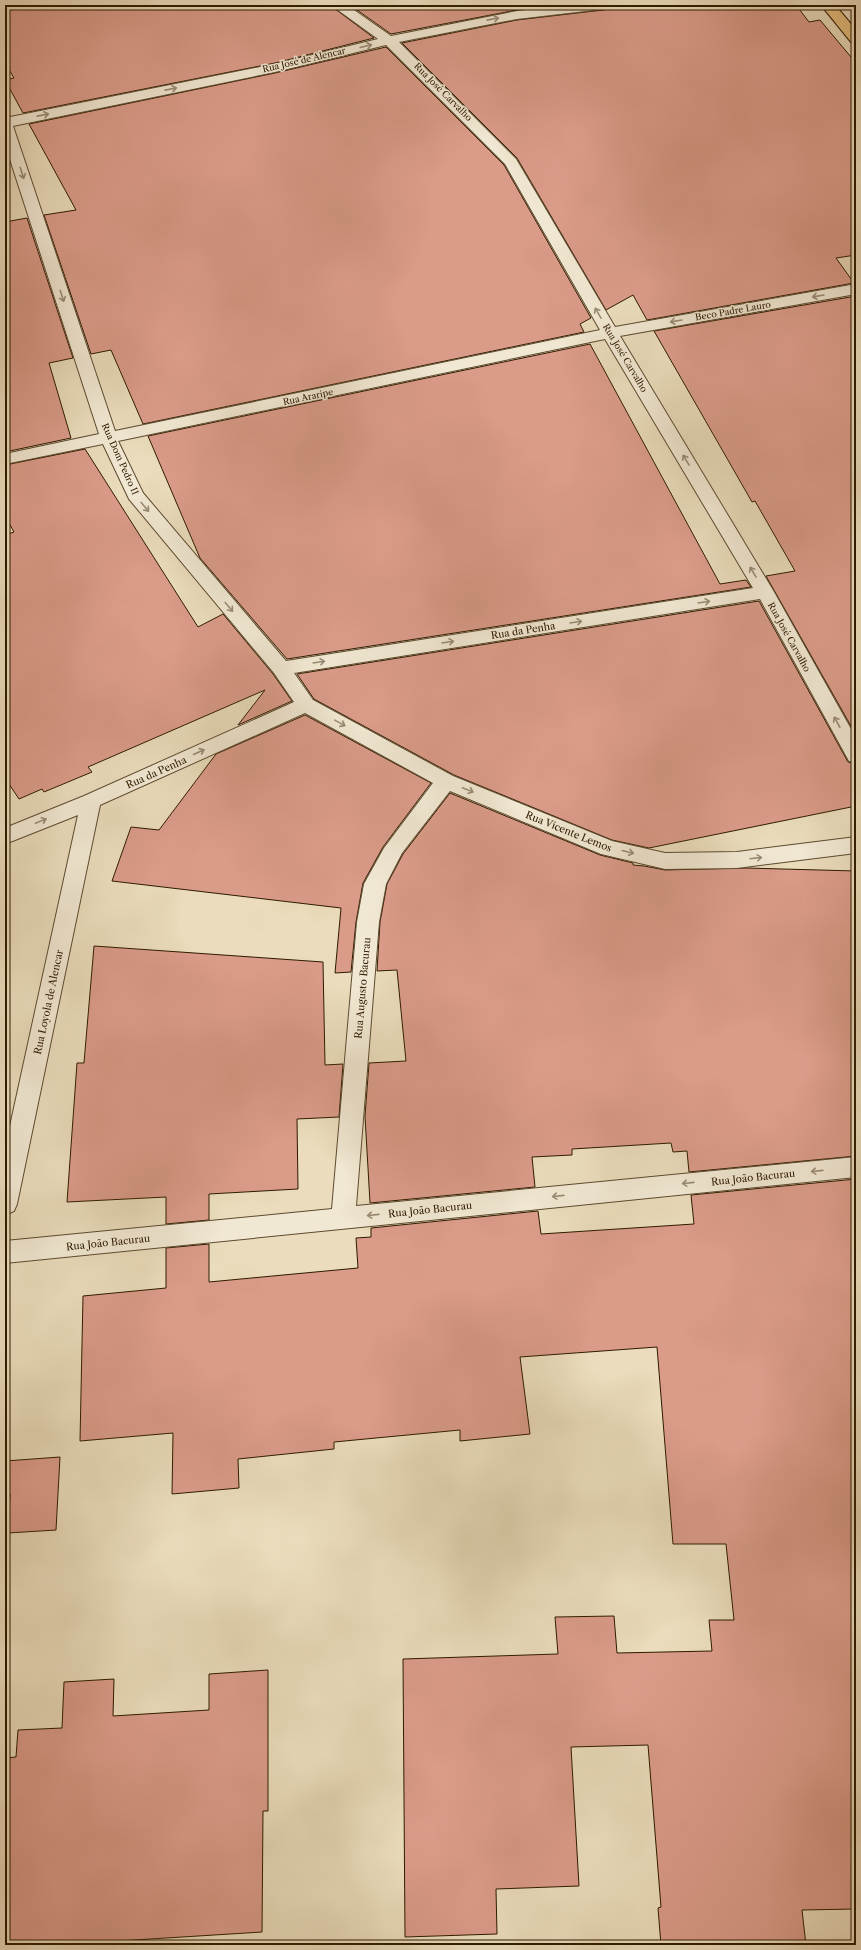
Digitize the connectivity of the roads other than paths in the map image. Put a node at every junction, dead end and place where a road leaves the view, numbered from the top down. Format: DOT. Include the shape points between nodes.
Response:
graph roads {
  1 [pos="338,5"];
  2 [pos="603,5"];
  3 [pos="828,5"];
  4 [pos="513,10"];
  5 [pos="856,39"];
  6 [pos="389,40"];
  7 [pos="5,122"];
  8 [pos="856,289"];
  9 [pos="610,333"];
  10 [pos="109,439"];
  11 [pos="5,459"];
  12 [pos="765,592"];
  13 [pos="281,668"];
  14 [pos="306,704"];
  15 [pos="856,756"];
  16 [pos="446,781"];
  17 [pos="91,801"];
  18 [pos="5,836"];
  19 [pos="856,845"];
  20 [pos="856,1167"];
  21 [pos="5,1204"];
  22 [pos="343,1218"];
  23 [pos="5,1252"];
  1 -- 6 [label="street, Rua José Carvalho"];
  2 -- 4 [label="street, Rua José de Alencar"];
  3 -- 5 [label="main road"];
  6 -- 4 [label="street, Rua José de Alencar, one-way"];
  7 -- 6 [label="street, Rua José de Alencar, one-way" via="275,68"];
  9 -- 6 [label="street, Rua José Carvalho, one-way" via="511,162"];
  7 -- 10 [label="street, Rua Dom Pedro II, one-way"];
  8 -- 9 [label="street, Beco Padre Lauro, one-way"];
  9 -- 10 [label="street, Rua Araripe"];
  12 -- 9 [label="street, Rua José Carvalho, one-way"];
  10 -- 11 [label="street, Rua Araripe"];
  10 -- 13 [label="street, Rua Dom Pedro II, one-way" via="135,495"];
  13 -- 12 [label="street, Rua da Penha, one-way"];
  15 -- 12 [label="street, Rua José Carvalho, one-way"];
  13 -- 14 [label="street, Rua Dom Pedro II"];
  14 -- 16 [label="street, Rua Vicente Lemos, one-way"];
  17 -- 14 [label="street, Rua da Penha, one-way"];
  16 -- 19 [label="street, Rua Vicente Lemos, one-way" via="608,848 665,861 737,860"];
  16 -- 22 [label="street, Rua Augusto Bacurau" via="394,848 375,884 368,922"];
  18 -- 17 [label="street, Rua da Penha, one-way"];
  17 -- 21 [label="street, Rua Loyola de Alencar"];
  20 -- 22 [label="street, Rua João Bacurau, one-way"];
  22 -- 23 [label="street, Rua João Bacurau"];
}
